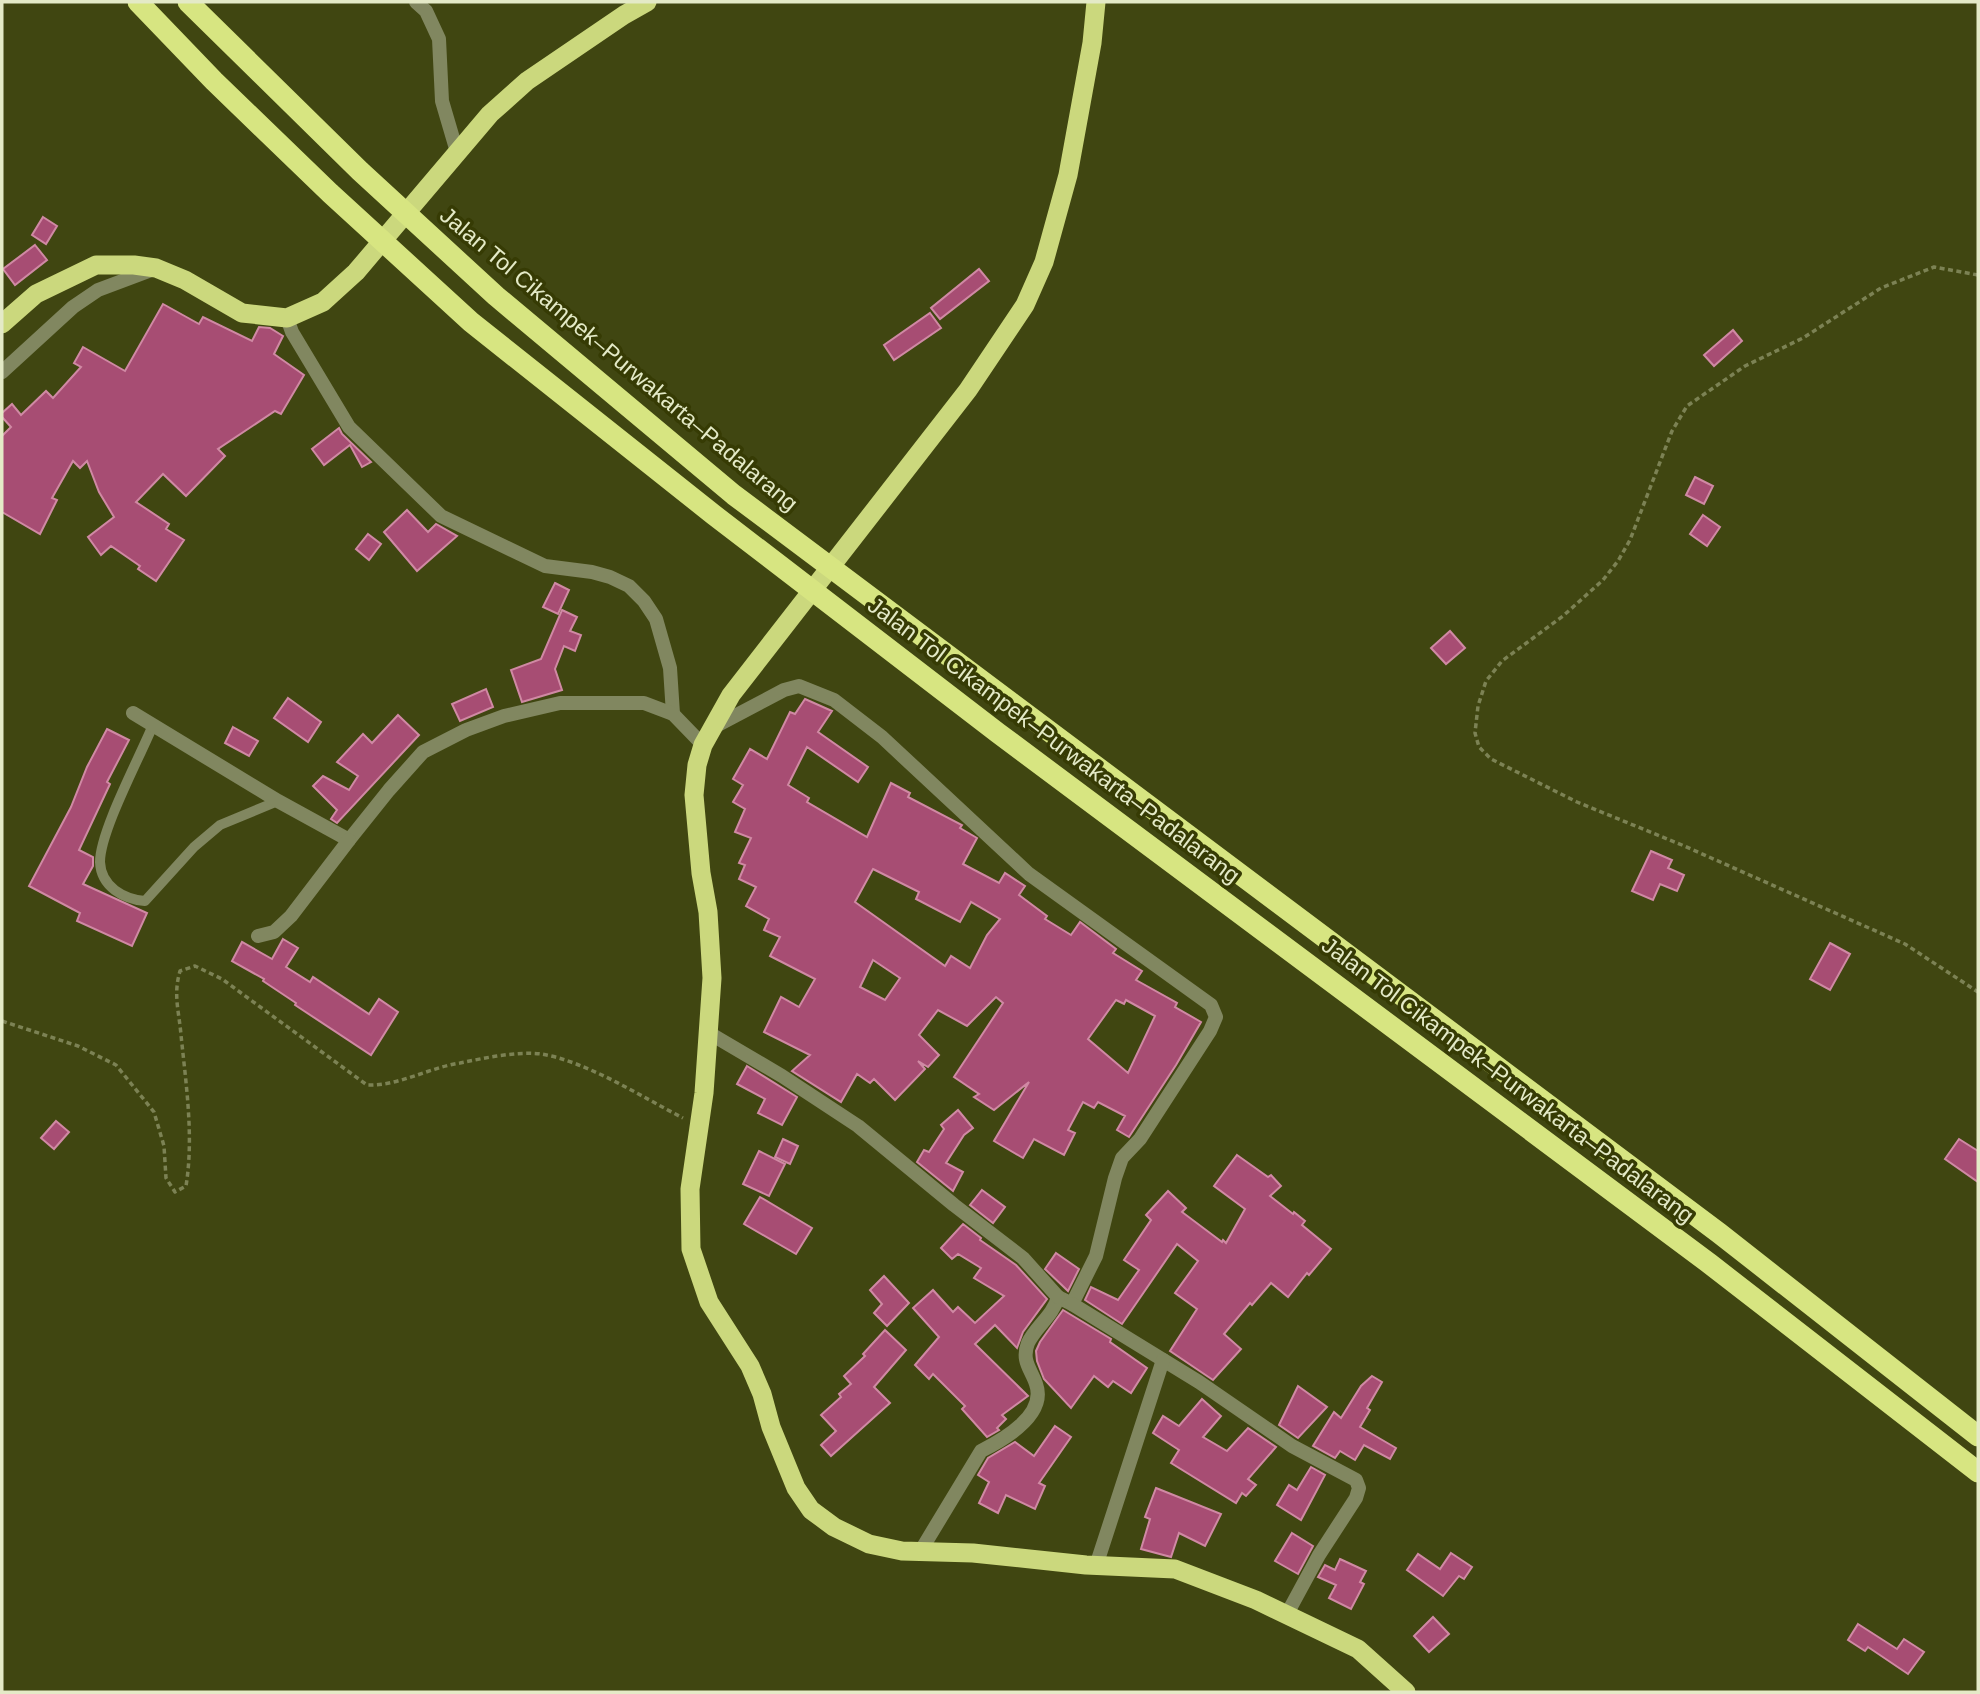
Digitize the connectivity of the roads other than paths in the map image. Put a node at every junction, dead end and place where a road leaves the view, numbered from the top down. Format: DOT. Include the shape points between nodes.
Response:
graph roads {
  1 [pos="138,2"];
  2 [pos="188,2"];
  3 [pos="416,2"];
  4 [pos="646,2"];
  5 [pos="1096,2"];
  6 [pos="457,152"];
  7 [pos="156,268"];
  8 [pos="287,318"];
  9 [pos="2,324"];
  10 [pos="2,372"];
  11 [pos="134,713"];
  12 [pos="673,715"];
  13 [pos="153,725"];
  14 [pos="707,736"];
  15 [pos="278,801"];
  16 [pos="349,840"];
  17 [pos="258,936"];
  18 [pos="709,1032"];
  19 [pos="1058,1297"];
  20 [pos="1072,1304"];
  21 [pos="1163,1360"];
  22 [pos="1978,1436"];
  23 [pos="1978,1472"];
  24 [pos="920,1552"];
  25 [pos="1096,1566"];
  26 [pos="1287,1614"];
  27 [pos="1406,1692"];
  1 -- 23 [label="highway, Jalan Tol Cikampek–Purwakarta–Padalarang" via="330,193 471,322 965,708 1710,1264"];
  2 -- 22 [label="highway, Jalan Tol Cikampek–Purwakarta–Padalarang" via="496,296 734,495 1719,1233"];
  3 -- 6 [label="street" via="426,11 439,38 442,101"];
  4 -- 6 [label="highway" via="527,81 489,114"];
  5 -- 14 [label="highway" via="1068,175 1044,262 1025,304 906,469 731,695"];
  6 -- 8 [label="highway" via="356,272 323,302"];
  7 -- 8 [label="highway" via="242,313"];
  7 -- 9 [label="highway" via="96,265 36,294"];
  7 -- 10 [label="street" via="90,296"];
  8 -- 12 [label="street" via="349,427 441,516 545,566 610,577 629,586 644,601 656,619 670,668"];
  11 -- 13 [label="street"];
  12 -- 14 [label="street"];
  12 -- 16 [label="street" via="644,702 560,703 503,716 424,752"];
  13 -- 15 [label="street"];
  13 -- 15 [label="lane" via="107,832 100,863 105,881 121,895 145,901 220,825"];
  14 -- 18 [label="highway" via="696,765 694,794 708,912"];
  14 -- 20 [label="street" via="784,690 799,686 834,700 882,737 1029,874 1210,1005 1216,1017 1210,1031 1140,1139 1122,1158 1096,1256"];
  15 -- 16 [label="street"];
  16 -- 17 [label="street" via="291,916 274,932"];
  18 -- 19 [label="street" via="858,1126 1023,1258"];
  18 -- 24 [label="highway" via="690,1189 691,1248 709,1303 750,1366 796,1488 811,1510 869,1544"];
  19 -- 20 [label="street"];
  19 -- 24 [label="street" via="1028,1343 1026,1364 1038,1395 1029,1418 981,1451"];
  20 -- 21 [label="street"];
  21 -- 25 [label="street"];
  21 -- 26 [label="street" via="1293,1446 1356,1480 1356,1498"];
  24 -- 25 [label="highway"];
  25 -- 26 [label="highway" via="1175,1569"];
  26 -- 27 [label="highway" via="1358,1649"];
}
